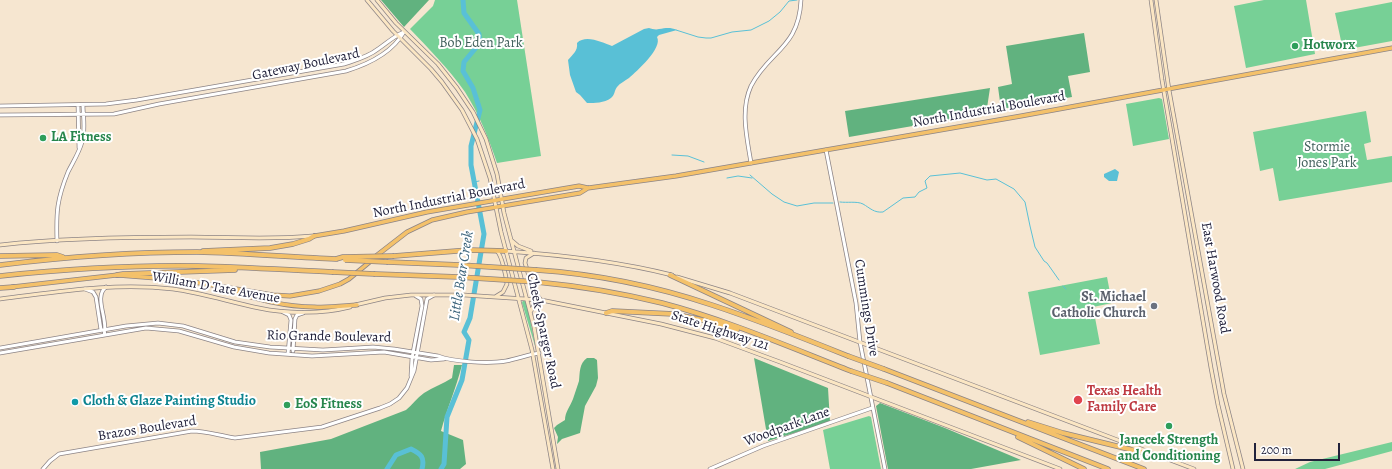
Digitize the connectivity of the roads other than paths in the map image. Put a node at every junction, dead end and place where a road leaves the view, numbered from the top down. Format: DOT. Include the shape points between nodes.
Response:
graph roads {
  1 [pos="367,0"];
  2 [pos="377,0"];
  3 [pos="801,0"];
  4 [pos="1151,0"];
  5 [pos="1156,0"];
  6 [pos="404,32"];
  7 [pos="396,35"];
  8 [pos="400,39"];
  9 [pos="1156,41"];
  10 [pos="1162,41"];
  11 [pos="1392,48"];
  12 [pos="248,81"];
  13 [pos="249,88"];
  14 [pos="1169,90"];
  15 [pos="1164,91"];
  16 [pos="78,105"];
  17 [pos="83,105"];
  18 [pos="0,106"];
  19 [pos="0,114"];
  20 [pos="79,114"];
  21 [pos="83,114"];
  22 [pos="79,149"];
  23 [pos="826,150"];
  24 [pos="493,158"];
  25 [pos="484,160"];
  26 [pos="751,163"];
  27 [pos="588,188"];
  28 [pos="502,199"];
  29 [pos="494,201"];
  30 [pos="503,206"];
  31 [pos="496,207"];
  32 [pos="1193,219"];
  33 [pos="1186,220"];
  34 [pos="314,236"];
  35 [pos="511,239"];
  36 [pos="57,241"];
  37 [pos="0,245"];
  38 [pos="494,250"];
  39 [pos="506,251"];
  40 [pos="514,251"];
  41 [pos="197,252"];
  42 [pos="536,252"];
  43 [pos="0,256"];
  44 [pos="67,258"];
  45 [pos="336,260"];
  46 [pos="0,265"];
  47 [pos="259,268"];
  48 [pos="670,275"];
  49 [pos="0,276"];
  50 [pos="117,276"];
  51 [pos="1204,284"];
  52 [pos="1197,285"];
  53 [pos="14,287"];
  54 [pos="106,287"];
  55 [pos="220,287"];
  56 [pos="0,289"];
  57 [pos="83,289"];
  58 [pos="411,295"];
  59 [pos="435,295"];
  60 [pos="495,297"];
  61 [pos="0,298"];
  62 [pos="519,298"];
  63 [pos="527,299"];
  64 [pos="542,300"];
  65 [pos="357,305"];
  66 [pos="280,311"];
  67 [pos="304,312"];
  68 [pos="530,312"];
  69 [pos="606,313"];
  70 [pos="1210,316"];
  71 [pos="1202,318"];
  72 [pos="419,324"];
  73 [pos="423,326"];
  74 [pos="106,329"];
  75 [pos="101,330"];
  76 [pos="195,330"];
  77 [pos="104,335"];
  78 [pos="194,335"];
  79 [pos="796,336"];
  80 [pos="860,342"];
  81 [pos="1215,342"];
  82 [pos="782,344"];
  83 [pos="1207,344"];
  84 [pos="0,348"];
  85 [pos="289,349"];
  86 [pos="293,350"];
  87 [pos="413,352"];
  88 [pos="0,353"];
  89 [pos="418,353"];
  90 [pos="539,353"];
  91 [pos="288,354"];
  92 [pos="293,354"];
  93 [pos="533,354"];
  94 [pos="412,358"];
  95 [pos="417,358"];
  96 [pos="444,359"];
  97 [pos="411,378"];
  98 [pos="870,396"];
  99 [pos="872,408"];
  100 [pos="1016,420"];
  101 [pos="1230,421"];
  102 [pos="551,423"];
  103 [pos="545,424"];
  104 [pos="1223,425"];
  105 [pos="1007,430"];
  106 [pos="1149,453"];
  107 [pos="556,455"];
  108 [pos="551,456"];
  109 [pos="44,469"];
  110 [pos="553,469"];
  111 [pos="558,469"];
  112 [pos="710,469"];
  113 [pos="885,469"];
  114 [pos="1060,469"];
  115 [pos="1084,469"];
  116 [pos="1108,469"];
  117 [pos="1144,469"];
  118 [pos="1194,469"];
  119 [pos="1233,469"];
  120 [pos="1243,469"];
  1 -- 7 [label="main road, Cheek-Sparger Road"];
  2 -- 6 [label="main road, Cheek-Sparger Road"];
  3 -- 26 [label="street" via="799,19 793,34 761,70 751,87 745,119"];
  4 -- 9 [label="main road, East Harwood Road"];
  5 -- 10 [label="main road, East Harwood Road"];
  6 -- 7 [label="street, Gateway Boulevard"];
  6 -- 8 [label="street, Gateway Boulevard"];
  6 -- 24 [label="main road, Cheek-Sparger Road" via="437,63 457,88 479,125"];
  7 -- 8 [label="main road, Cheek-Sparger Road"];
  7 -- 12 [label="street, Gateway Boulevard" via="362,59"];
  8 -- 13 [label="street, Gateway Boulevard" via="371,62 346,71"];
  8 -- 25 [label="main road, Cheek-Sparger Road" via="431,69 455,99 477,139"];
  9 -- 10 [label="main road"];
  9 -- 15 [label="main road, East Harwood Road"];
  10 -- 14 [label="main road, East Harwood Road"];
  11 -- 14 [label="main road, North Industrial Boulevard"];
  12 -- 13 [label="street"];
  12 -- 17 [label="street, Gateway Boulevard" via="137,100"];
  13 -- 21 [label="street, Gateway Boulevard" via="114,114"];
  14 -- 15 [label="main road, North Industrial Boulevard"];
  14 -- 32 [label="main road, East Harwood Road"];
  15 -- 23 [label="main road, North Industrial Boulevard"];
  15 -- 33 [label="main road, East Harwood Road"];
  16 -- 17 [label="street, Gateway Boulevard"];
  16 -- 18 [label="street, Gateway Boulevard"];
  16 -- 20 [label="street"];
  17 -- 21 [label="street"];
  19 -- 20 [label="street, Gateway Boulevard"];
  20 -- 21 [label="street, Gateway Boulevard"];
  20 -- 22 [label="street"];
  21 -- 22 [label="street" via="84,135"];
  22 -- 36 [label="street" via="59,196 56,216"];
  23 -- 26 [label="main road, North Industrial Boulevard"];
  23 -- 80 [label="street, Cummings Drive" via="856,303"];
  24 -- 25 [label="main road"];
  24 -- 28 [label="main road, Cheek-Sparger Road"];
  25 -- 29 [label="main road, Cheek-Sparger Road"];
  26 -- 27 [label="main road, North Industrial Boulevard"];
  27 -- 28 [label="main road, North Industrial Boulevard" via="579,186"];
  27 -- 30 [label="main road, North Industrial Boulevard" via="580,193"];
  28 -- 29 [label="main road, North Industrial Boulevard"];
  28 -- 30 [label="main road, Cheek-Sparger Road"];
  29 -- 31 [label="main road, Cheek-Sparger Road"];
  29 -- 34 [label="main road, North Industrial Boulevard"];
  30 -- 31 [label="main road, North Industrial Boulevard"];
  30 -- 35 [label="main road, Cheek-Sparger Road"];
  31 -- 39 [label="main road, Cheek-Sparger Road"];
  31 -- 55 [label="main road, North Industrial Boulevard" via="432,220 407,232 349,278 309,294 273,295"];
  32 -- 33 [label="main road"];
  32 -- 51 [label="main road, East Harwood Road"];
  33 -- 52 [label="main road, East Harwood Road"];
  34 -- 36 [label="main road" via="273,239 133,237"];
  34 -- 41 [label="highway" via="293,244 270,248"];
  35 -- 40 [label="main road, Cheek-Sparger Road"];
  35 -- 42 [label="main road" via="521,247"];
  36 -- 37 [label="main road"];
  38 -- 39 [label="highway"];
  38 -- 45 [label="highway, bridge" via="343,257"];
  38 -- 60 [label="main road" via="499,253 507,282 506,289"];
  39 -- 40 [label="main road"];
  39 -- 62 [label="main road, Cheek-Sparger Road"];
  40 -- 42 [label="main road"];
  40 -- 63 [label="main road, Cheek-Sparger Road"];
  41 -- 44 [label="highway"];
  41 -- 45 [label="highway"];
  42 -- 48 [label="main road"];
  42 -- 64 [label="main road" via="526,258 525,262 534,292"];
  43 -- 44 [label="highway" via="57,255"];
  44 -- 46 [label="highway"];
  45 -- 79 [label="highway, bridge" via="559,271 611,279 713,305"];
  47 -- 49 [label="highway" via="143,266"];
  47 -- 50 [label="highway"];
  47 -- 82 [label="highway, bridge" via="459,277 586,288 663,304 723,322"];
  48 -- 79 [label="highway"];
  48 -- 80 [label="main road" via="730,293"];
  50 -- 53 [label="main road"];
  50 -- 55 [label="main road" via="175,279"];
  51 -- 52 [label="main road"];
  51 -- 70 [label="main road, East Harwood Road"];
  52 -- 71 [label="main road, East Harwood Road"];
  53 -- 56 [label="highway"];
  54 -- 57 [label="main road, William D Tate Avenue"];
  54 -- 66 [label="main road, William D Tate Avenue" via="174,289"];
  54 -- 74 [label="street" via="101,290 100,296"];
  55 -- 65 [label="main road" via="298,306"];
  57 -- 61 [label="main road, William D Tate Avenue"];
  57 -- 75 [label="street" via="93,292 96,297"];
  58 -- 59 [label="main road, State Highway 121"];
  58 -- 65 [label="main road, State Highway 121"];
  58 -- 72 [label="street, Brazos Boulevard" via="419,296 421,299"];
  59 -- 60 [label="main road, State Highway 121"];
  59 -- 73 [label="street, Brazos Boulevard" via="427,299"];
  60 -- 62 [label="main road, State Highway 121"];
  62 -- 63 [label="main road, State Highway 121"];
  62 -- 93 [label="main road, Cheek-Sparger Road"];
  63 -- 64 [label="main road, State Highway 121"];
  63 -- 68 [label="main road, Cheek-Sparger Road"];
  64 -- 68 [label="main road" via="534,305"];
  64 -- 69 [label="main road, State Highway 121"];
  65 -- 67 [label="main road, William D Tate Avenue" via="325,312"];
  66 -- 67 [label="main road, William D Tate Avenue"];
  66 -- 85 [label="street" via="289,315 291,320"];
  67 -- 86 [label="street" via="295,319"];
  68 -- 90 [label="main road, Cheek-Sparger Road"];
  69 -- 82 [label="highway" via="612,311 674,314 707,321 778,345"];
  69 -- 98 [label="main road, State Highway 121" via="714,338"];
  70 -- 71 [label="main road"];
  70 -- 81 [label="main road, East Harwood Road"];
  71 -- 83 [label="main road, East Harwood Road"];
  72 -- 73 [label="street"];
  72 -- 87 [label="street, Brazos Boulevard"];
  73 -- 89 [label="street, Brazos Boulevard"];
  74 -- 75 [label="street, Rio Grande Boulevard"];
  74 -- 76 [label="street, Rio Grande Boulevard" via="158,323"];
  74 -- 77 [label="street"];
  75 -- 77 [label="street"];
  75 -- 84 [label="street, Rio Grande Boulevard"];
  76 -- 78 [label="street"];
  76 -- 85 [label="street, Rio Grande Boulevard" via="250,345"];
  77 -- 78 [label="street, Rio Grande Boulevard" via="146,328"];
  77 -- 88 [label="street, Rio Grande Boulevard"];
  78 -- 91 [label="street, Rio Grande Boulevard" via="252,351"];
  79 -- 100 [label="highway, bridge"];
  80 -- 98 [label="street, Cummings Drive"];
  80 -- 106 [label="main road"];
  81 -- 83 [label="main road"];
  81 -- 101 [label="main road, East Harwood Road"];
  82 -- 105 [label="highway, bridge"];
  83 -- 104 [label="main road, East Harwood Road"];
  85 -- 86 [label="street, Rio Grande Boulevard"];
  85 -- 91 [label="street"];
  86 -- 87 [label="street, Rio Grande Boulevard" via="373,347"];
  86 -- 92 [label="street"];
  87 -- 89 [label="street, Rio Grande Boulevard"];
  87 -- 94 [label="street, Brazos Boulevard"];
  89 -- 95 [label="street, Brazos Boulevard"];
  89 -- 96 [label="street, Rio Grande Boulevard"];
  90 -- 93 [label="street, Rio Grande Boulevard"];
  90 -- 102 [label="main road, Cheek-Sparger Road"];
  91 -- 92 [label="street, Rio Grande Boulevard"];
  92 -- 94 [label="street, Rio Grande Boulevard" via="323,356 373,352"];
  93 -- 96 [label="street, Rio Grande Boulevard" via="496,363"];
  93 -- 103 [label="main road, Cheek-Sparger Road"];
  94 -- 95 [label="street, Rio Grande Boulevard"];
  94 -- 97 [label="street, Brazos Boulevard"];
  95 -- 96 [label="street, Rio Grande Boulevard"];
  95 -- 97 [label="street, Brazos Boulevard"];
  97 -- 109 [label="street, Brazos Boulevard" via="399,398 390,404 322,428 235,438 192,431 59,454"];
  98 -- 99 [label="street, Cummings Drive"];
  98 -- 114 [label="main road, State Highway 121"];
  99 -- 112 [label="street, Woodpark Lane" via="763,446"];
  99 -- 113 [label="street, Cummings Drive"];
  100 -- 106 [label="highway"];
  100 -- 117 [label="highway"];
  101 -- 104 [label="main road"];
  101 -- 120 [label="main road, East Harwood Road"];
  102 -- 103 [label="main road"];
  102 -- 107 [label="main road, Cheek-Sparger Road"];
  103 -- 108 [label="main road, Cheek-Sparger Road"];
  104 -- 119 [label="main road, East Harwood Road"];
  105 -- 115 [label="highway"];
  105 -- 116 [label="highway"];
  106 -- 118 [label="main road"];
  107 -- 108 [label="main road"];
  107 -- 111 [label="main road, Cheek-Sparger Road"];
  108 -- 110 [label="main road, Cheek-Sparger Road"];
}
